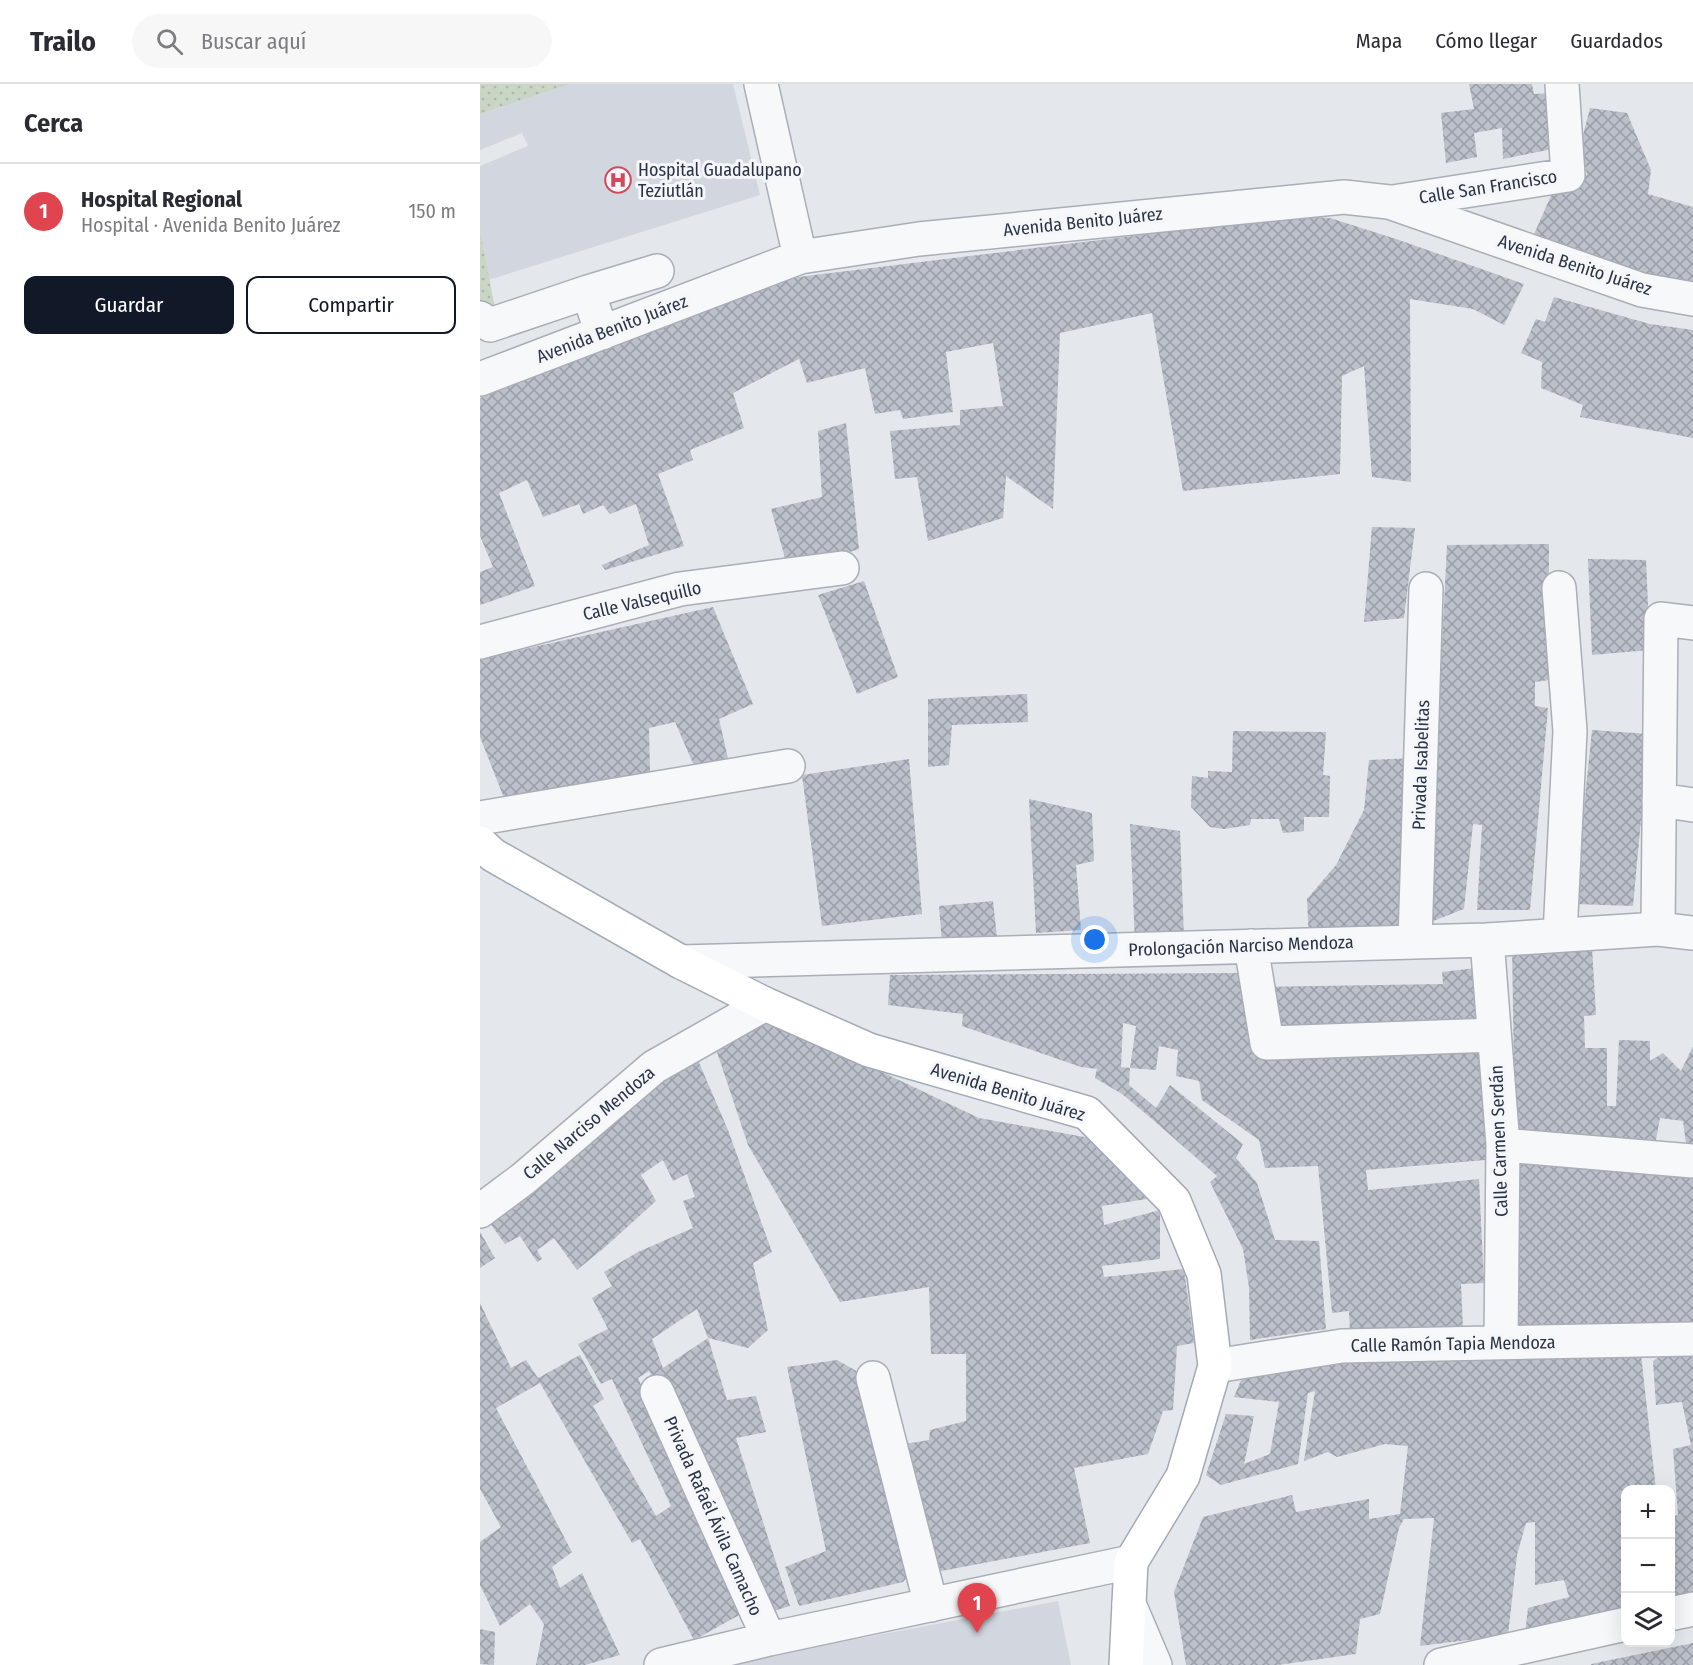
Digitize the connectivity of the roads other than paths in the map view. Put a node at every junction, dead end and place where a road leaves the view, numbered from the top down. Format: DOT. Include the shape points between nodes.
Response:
graph roads {
  1 [pos="761,84"];
  2 [pos="1562,84"];
  3 [pos="1389,202"];
  4 [pos="800,257"];
  5 [pos="657,271"];
  6 [pos="588,292"];
  7 [pos="1693,299"];
  8 [pos="480,318"];
  9 [pos="602,333"];
  10 [pos="480,379"];
  11 [pos="842,568"];
  12 [pos="1559,588"];
  13 [pos="1426,589"];
  14 [pos="1693,623"];
  15 [pos="480,642"];
  16 [pos="788,766"];
  17 [pos="1659,800"];
  18 [pos="1693,805"];
  19 [pos="482,835"];
  20 [pos="1658,929"];
  21 [pos="1693,933"];
  22 [pos="1560,935"];
  23 [pos="1487,940"];
  24 [pos="1415,942"];
  25 [pos="1251,946"];
  26 [pos="681,962"];
  27 [pos="765,1004"];
  28 [pos="1494,1035"];
  29 [pos="1503,1145"];
  30 [pos="1693,1161"];
  31 [pos="480,1211"];
  32 [pos="1693,1339"];
  33 [pos="1501,1342"];
  34 [pos="1215,1366"];
  35 [pos="873,1378"];
  36 [pos="657,1392"];
  37 [pos="1131,1562"];
  38 [pos="1129,1604"];
  39 [pos="931,1605"];
  40 [pos="1693,1609"];
  41 [pos="1675,1613"];
  42 [pos="1621,1625"];
  43 [pos="769,1639"];
  44 [pos="661,1665"];
  45 [pos="1126,1665"];
  46 [pos="1155,1665"];
  47 [pos="1441,1665"];
  1 -- 4 [label="street"];
  2 -- 3 [label="street, Calle San Francisco" via="1568,175"];
  3 -- 4 [label="street, Avenida Benito Juárez" via="1344,196 919,239"];
  3 -- 7 [label="street, Avenida Benito Juárez" via="1642,290"];
  4 -- 9 [label="street, Avenida Benito Juárez"];
  5 -- 6 [label="street"];
  6 -- 8 [label="street" via="490,325"];
  6 -- 9 [label="street"];
  9 -- 10 [label="street, Avenida Benito Juárez"];
  11 -- 15 [label="street, Calle Valsequillo" via="680,589"];
  12 -- 22 [label="street" via="1570,731"];
  13 -- 24 [label="street, Privada Isabelitas"];
  14 -- 17 [label="street" via="1661,619"];
  16 -- 19 [label="street"];
  17 -- 18 [label="street"];
  17 -- 20 [label="street"];
  19 -- 26 [label="main road, Avenida Benito Juárez"];
  20 -- 21 [label="street, Prolongación Narciso Mendoza"];
  20 -- 22 [label="street, Prolongación Narciso Mendoza"];
  22 -- 23 [label="street, Prolongación Narciso Mendoza"];
  23 -- 24 [label="street, Prolongación Narciso Mendoza"];
  23 -- 28 [label="street, Calle Carmen Serdán"];
  24 -- 25 [label="street, Prolongación Narciso Mendoza"];
  25 -- 26 [label="street, Prolongación Narciso Mendoza"];
  25 -- 28 [label="street" via="1267,1043"];
  26 -- 27 [label="main road, Avenida Benito Juárez"];
  27 -- 31 [label="street, Calle Narciso Mendoza" via="654,1066"];
  27 -- 34 [label="main road, Avenida Benito Juárez" via="869,1050 1087,1113 1174,1202 1204,1274"];
  28 -- 29 [label="street, Calle Carmen Serdán"];
  29 -- 30 [label="street"];
  29 -- 33 [label="street, Calle Carmen Serdán"];
  32 -- 33 [label="street, Calle Ramón Tapia Mendoza"];
  33 -- 34 [label="street, Calle Ramón Tapia Mendoza" via="1342,1346"];
  34 -- 37 [label="main road, Avenida Benito Juárez" via="1183,1476"];
  35 -- 39 [label="street"];
  36 -- 43 [label="street, Privada Rafaél Ávila Camacho"];
  37 -- 38 [label="main road, Avenida Benito Juárez"];
  37 -- 39 [label="street"];
  38 -- 45 [label="main road, Avenida Benito Juárez"];
  38 -- 46 [label="street"];
  39 -- 43 [label="street"];
  40 -- 41 [label="street"];
  42 -- 47 [label="street"];
  43 -- 44 [label="street"];
}
